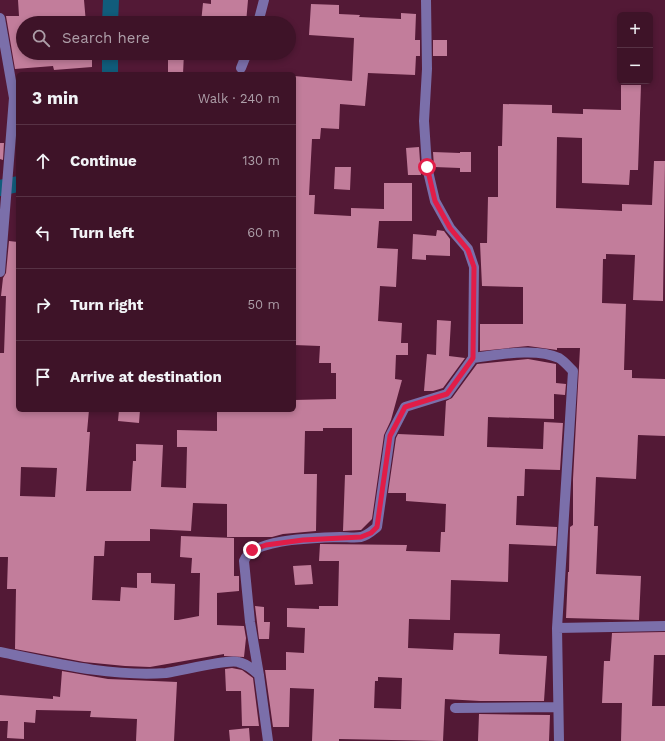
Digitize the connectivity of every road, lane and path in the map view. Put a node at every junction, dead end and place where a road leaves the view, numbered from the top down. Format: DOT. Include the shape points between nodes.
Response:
graph roads {
  1 [pos="264,0"];
  2 [pos="426,0"];
  3 [pos="260,16"];
  4 [pos="0,18"];
  5 [pos="244,60"];
  6 [pos="241,68"];
  7 [pos="0,272"];
  8 [pos="473,358"];
  9 [pos="665,626"];
  10 [pos="557,628"];
  11 [pos="0,652"];
  12 [pos="259,675"];
  13 [pos="558,707"];
  14 [pos="455,708"];
  15 [pos="268,741"];
  16 [pos="559,741"];
  1 -- 3 [label="street"];
  2 -- 8 [label="street" via="427,69 424,121 427,167 435,201 450,228 468,250 474,267"];
  4 -- 7 [label="street" via="14,98"];
  5 -- 6 [label="street"];
  8 -- 10 [label="street" via="540,354 560,358 573,371"];
  8 -- 12 [label="street" via="447,394 405,407 390,436 377,527 371,533 361,537 266,545 247,555 244,561 250,622"];
  9 -- 10 [label="street"];
  10 -- 13 [label="street"];
  11 -- 12 [label="street" via="81,668 144,674 237,662 249,666"];
  12 -- 15 [label="street"];
  13 -- 14 [label="street"];
  13 -- 16 [label="street"];
}
